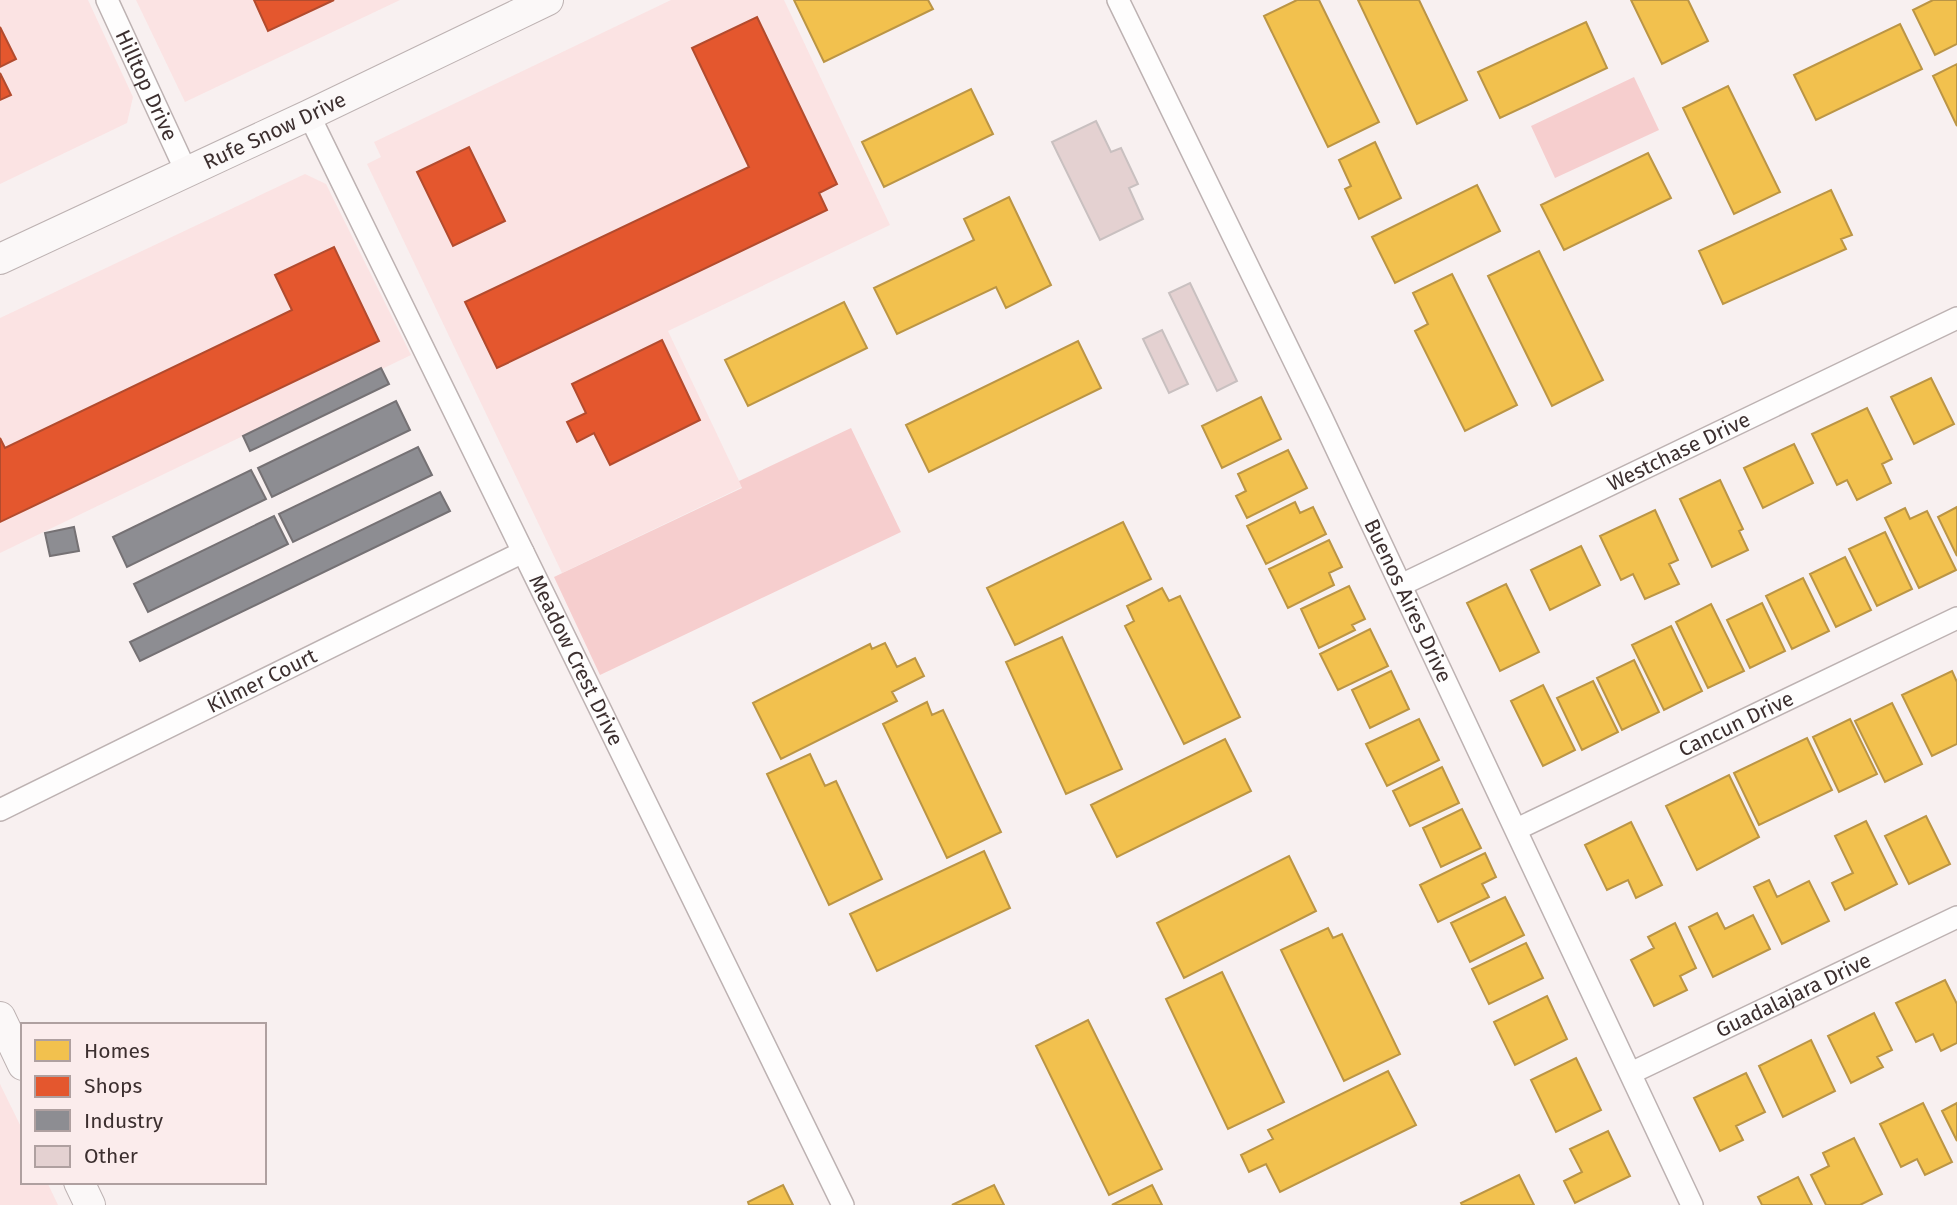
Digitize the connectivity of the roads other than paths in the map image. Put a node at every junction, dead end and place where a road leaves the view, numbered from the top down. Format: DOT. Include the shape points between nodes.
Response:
graph roads {
  1 [pos="107,0"];
  2 [pos="548,0"];
  3 [pos="1118,0"];
  4 [pos="309,115"];
  5 [pos="186,171"];
  6 [pos="0,259"];
  7 [pos="1957,318"];
  8 [pos="523,552"];
  9 [pos="1401,585"];
  10 [pos="1957,618"];
  11 [pos="0,810"];
  12 [pos="1517,829"];
  13 [pos="1957,917"];
  14 [pos="0,1017"];
  15 [pos="21,1061"];
  16 [pos="1630,1073"];
  17 [pos="80,1184"];
  18 [pos="90,1205"];
  19 [pos="843,1205"];
  20 [pos="1692,1205"];
  1 -- 5 [label="street, Hilltop Drive"];
  2 -- 4 [label="main road, Rufe Snow Drive"];
  3 -- 9 [label="street, Buenos Aires Drive"];
  4 -- 5 [label="main road, Rufe Snow Drive"];
  4 -- 8 [label="street, Meadow Crest Drive"];
  5 -- 6 [label="main road, Rufe Snow Drive"];
  7 -- 9 [label="street, Westchase Drive"];
  8 -- 11 [label="street, Kilmer Court"];
  8 -- 19 [label="street, Meadow Crest Drive"];
  9 -- 12 [label="street, Buenos Aires Drive"];
  10 -- 12 [label="street, Cancun Drive"];
  12 -- 16 [label="street, Buenos Aires Drive"];
  13 -- 16 [label="street, Guadalajara Drive"];
  14 -- 15 [label="main road"];
  16 -- 20 [label="street, Buenos Aires Drive"];
  17 -- 18 [label="main road"];
}
